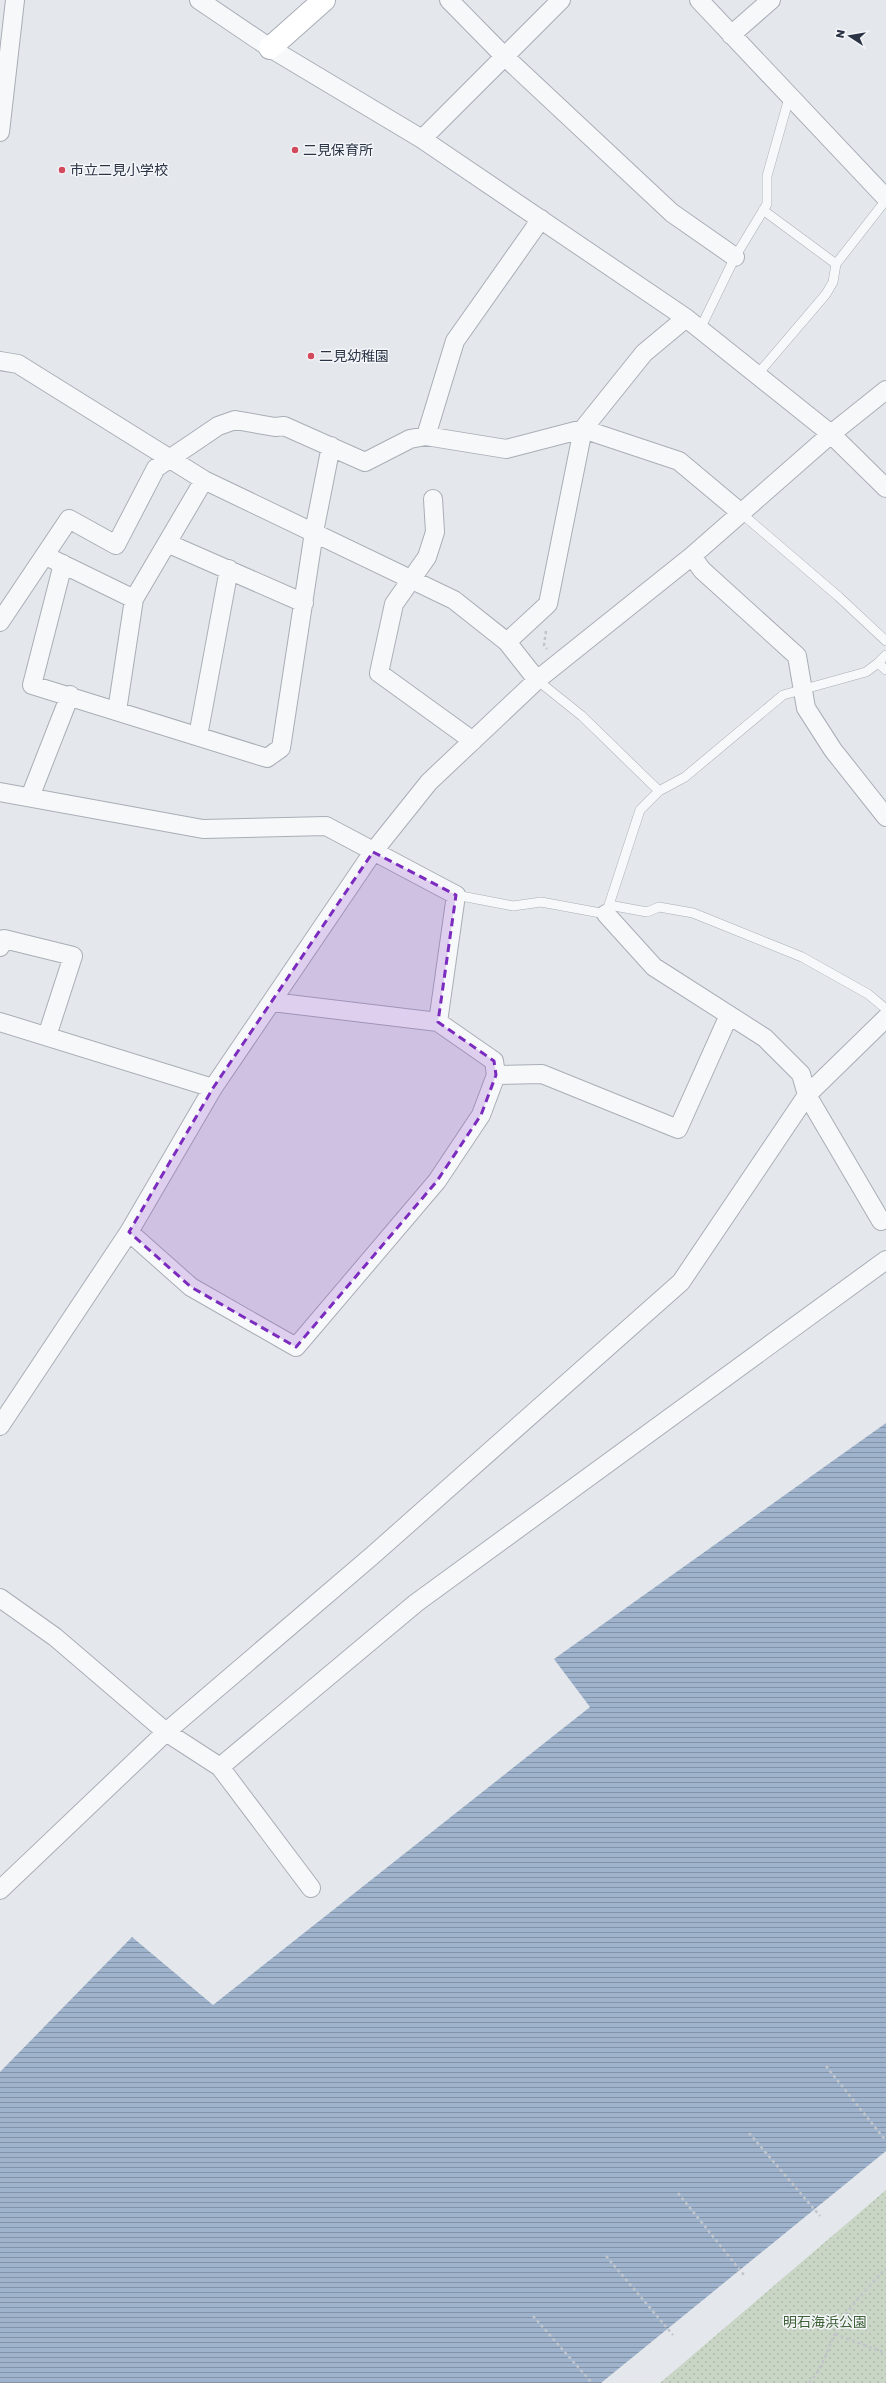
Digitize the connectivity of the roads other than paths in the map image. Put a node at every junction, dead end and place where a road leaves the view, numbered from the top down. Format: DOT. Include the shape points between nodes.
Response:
graph roads {
  1 [pos="15,0"];
  2 [pos="199,0"];
  3 [pos="324,0"];
  4 [pos="449,0"];
  5 [pos="561,0"];
  6 [pos="699,0"];
  7 [pos="771,0"];
  8 [pos="731,35"];
  9 [pos="270,48"];
  10 [pos="504,55"];
  11 [pos="789,98"];
  12 [pos="0,132"];
  13 [pos="422,139"];
  14 [pos="886,199"];
  15 [pos="763,210"];
  16 [pos="541,219"];
  17 [pos="735,257"];
  18 [pos="836,264"];
  19 [pos="686,318"];
  20 [pos="700,329"];
  21 [pos="0,360"];
  22 [pos="757,375"];
  23 [pos="886,390"];
  24 [pos="583,429"];
  25 [pos="831,434"];
  26 [pos="426,436"];
  27 [pos="331,446"];
  28 [pos="170,460"];
  29 [pos="204,480"];
  30 [pos="886,488"];
  31 [pos="433,499"];
  32 [pos="742,513"];
  33 [pos="314,532"];
  34 [pos="167,543"];
  35 [pos="44,556"];
  36 [pos="692,556"];
  37 [pos="63,564"];
  38 [pos="228,569"];
  39 [pos="411,579"];
  40 [pos="134,599"];
  41 [pos="304,603"];
  42 [pos="0,622"];
  43 [pos="886,641"];
  44 [pos="507,642"];
  45 [pos="886,655"];
  46 [pos="878,663"];
  47 [pos="886,670"];
  48 [pos="537,680"];
  49 [pos="804,688"];
  50 [pos="70,695"];
  51 [pos="117,710"];
  52 [pos="198,736"];
  53 [pos="473,740"];
  54 [pos="659,791"];
  55 [pos="0,792"];
  56 [pos="30,797"];
  57 [pos="886,817"];
  58 [pos="373,852"];
  59 [pos="456,895"];
  60 [pos="608,910"];
  61 [pos="0,947"];
  62 [pos="272,1002"];
  63 [pos="886,1009"];
  64 [pos="729,1015"];
  65 [pos="886,1018"];
  66 [pos="0,1022"];
  67 [pos="438,1022"];
  68 [pos="47,1036"];
  69 [pos="496,1075"];
  70 [pos="212,1088"];
  71 [pos="807,1096"];
  72 [pos="881,1221"];
  73 [pos="129,1232"];
  74 [pos="886,1260"];
  75 [pos="0,1426"];
  76 [pos="0,1598"];
  77 [pos="166,1732"];
  78 [pos="220,1767"];
  79 [pos="311,1888"];
  80 [pos="0,1890"];
  1 -- 12 [label="street"];
  2 -- 9 [label="street"];
  3 -- 9 [label="street"];
  4 -- 10 [label="street"];
  5 -- 10 [label="street"];
  6 -- 8 [label="street"];
  7 -- 8 [label="street"];
  8 -- 11 [label="street"];
  9 -- 13 [label="street"];
  10 -- 13 [label="street"];
  10 -- 17 [label="street" via="672,213"];
  11 -- 14 [label="street"];
  11 -- 15 [label="lane" via="767,176 767,204"];
  13 -- 16 [label="street"];
  14 -- 18 [label="lane"];
  15 -- 17 [label="lane"];
  15 -- 18 [label="lane"];
  16 -- 19 [label="street"];
  16 -- 26 [label="street" via="455,341"];
  17 -- 20 [label="lane"];
  18 -- 22 [label="lane" via="833,282 826,294"];
  19 -- 20 [label="street"];
  19 -- 24 [label="street" via="644,353"];
  20 -- 22 [label="street"];
  21 -- 28 [label="street" via="18,364"];
  22 -- 25 [label="street"];
  23 -- 25 [label="street"];
  24 -- 26 [label="street" via="506,449"];
  24 -- 32 [label="street" via="679,461"];
  24 -- 44 [label="street" via="548,604"];
  25 -- 30 [label="street"];
  25 -- 32 [label="street"];
  26 -- 27 [label="street" via="410,439 365,462"];
  27 -- 28 [label="street" via="284,426 275,427 235,420 218,426"];
  27 -- 33 [label="street"];
  28 -- 29 [label="street"];
  28 -- 35 [label="street" via="156,468 116,545 69,519"];
  29 -- 33 [label="street"];
  29 -- 34 [label="street"];
  31 -- 39 [label="street" via="434,532 427,556"];
  32 -- 36 [label="street"];
  32 -- 43 [label="lane" via="840,597"];
  33 -- 39 [label="street"];
  33 -- 41 [label="street"];
  34 -- 38 [label="street"];
  34 -- 40 [label="street"];
  35 -- 37 [label="street"];
  35 -- 42 [label="street"];
  36 -- 48 [label="street"];
  36 -- 49 [label="street" via="702,570 797,656"];
  37 -- 40 [label="street"];
  37 -- 50 [label="street" via="32,685"];
  38 -- 41 [label="street"];
  38 -- 52 [label="street"];
  39 -- 44 [label="street" via="454,600"];
  39 -- 53 [label="street" via="394,604 379,673"];
  40 -- 51 [label="street"];
  41 -- 52 [label="street" via="281,748 267,758"];
  44 -- 48 [label="street"];
  45 -- 46 [label="lane"];
  46 -- 47 [label="lane"];
  46 -- 49 [label="lane" via="866,672"];
  48 -- 53 [label="street"];
  48 -- 54 [label="lane" via="582,716"];
  49 -- 54 [label="lane" via="783,695 685,777"];
  49 -- 57 [label="street" via="806,708 833,750"];
  50 -- 51 [label="street"];
  50 -- 56 [label="street"];
  51 -- 52 [label="street"];
  53 -- 58 [label="street" via="429,782"];
  54 -- 60 [label="lane" via="640,810"];
  55 -- 56 [label="street"];
  56 -- 58 [label="street" via="203,829 326,826"];
  58 -- 59 [label="street"];
  58 -- 62 [label="street"];
  59 -- 60 [label="lane" via="513,906 541,902"];
  59 -- 67 [label="street"];
  60 -- 63 [label="lane" via="646,912 658,907 693,913 802,956 868,994"];
  60 -- 64 [label="street" via="654,967"];
  61 -- 68 [label="street" via="4,939 73,956"];
  62 -- 67 [label="street"];
  62 -- 70 [label="street"];
  64 -- 69 [label="street" via="678,1129 542,1074"];
  64 -- 71 [label="street" via="765,1038 801,1074"];
  65 -- 71 [label="street"];
  66 -- 68 [label="street"];
  67 -- 69 [label="street" via="494,1061"];
  68 -- 70 [label="street"];
  69 -- 73 [label="street" via="481,1115 436,1181 296,1347 191,1287"];
  70 -- 73 [label="street"];
  71 -- 72 [label="street"];
  71 -- 77 [label="street" via="681,1282 373,1555"];
  73 -- 75 [label="street"];
  74 -- 78 [label="street" via="416,1603"];
  76 -- 77 [label="street" via="55,1637"];
  77 -- 78 [label="street"];
  77 -- 80 [label="street"];
  78 -- 79 [label="street"];
}
